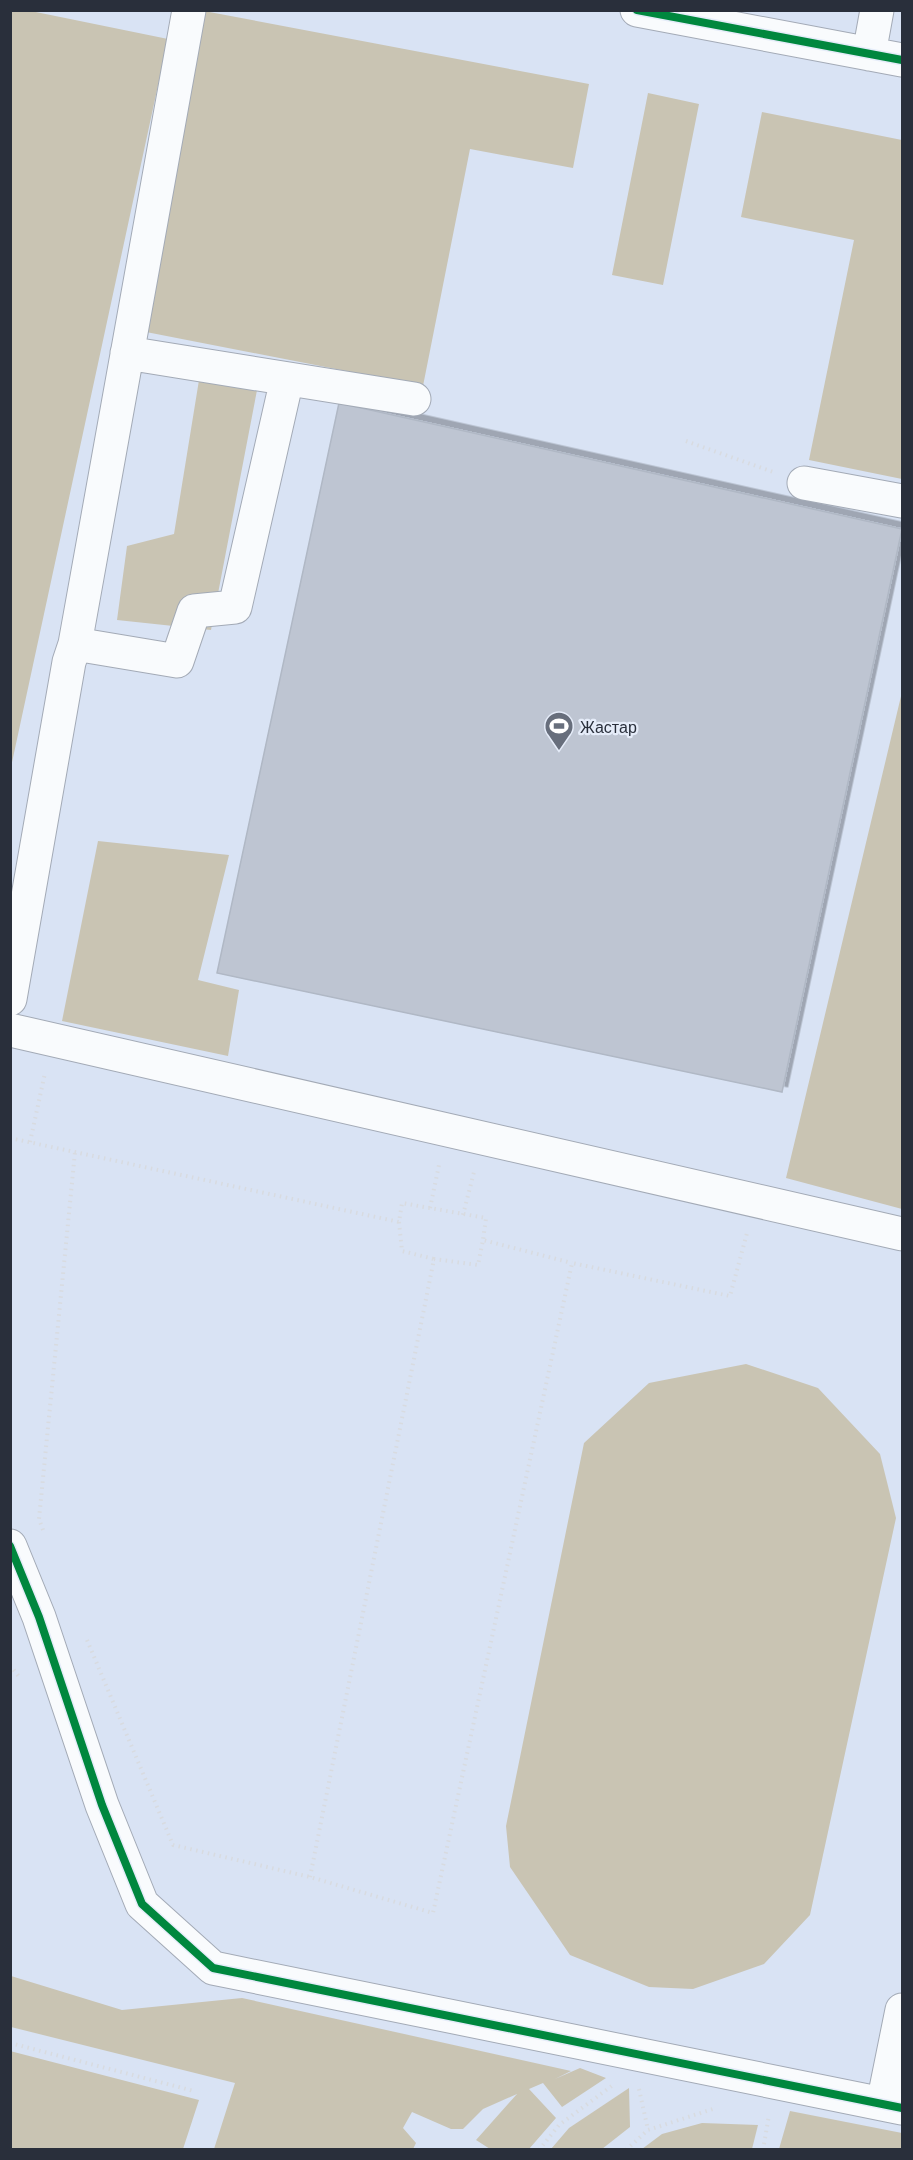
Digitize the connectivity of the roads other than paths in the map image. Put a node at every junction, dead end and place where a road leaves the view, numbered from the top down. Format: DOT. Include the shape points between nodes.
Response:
graph roads {
  1 [pos="189,10"];
  2 [pos="637,10"];
  3 [pos="877,10"];
  4 [pos="733,19"];
  5 [pos="870,54"];
  6 [pos="903,60"];
  7 [pos="127,353"];
  8 [pos="287,379"];
  9 [pos="414,399"];
  10 [pos="804,483"];
  11 [pos="903,501"];
  12 [pos="75,644"];
  13 [pos="10,999"];
  14 [pos="10,1030"];
  15 [pos="903,1234"];
  16 [pos="10,1546"];
  17 [pos="903,2010"];
  18 [pos="893,2106"];
  1 -- 7 [label="street"];
  2 -- 4 [label="street"];
  3 -- 5 [label="street"];
  4 -- 5 [label="street"];
  5 -- 6 [label="street"];
  7 -- 8 [label="street"];
  7 -- 12 [label="street"];
  8 -- 9 [label="street"];
  8 -- 12 [label="street" via="235,606 194,611 177,661"];
  10 -- 11 [label="street"];
  12 -- 13 [label="street"];
  14 -- 15 [label="street"];
  16 -- 18 [label="street" via="39,1617 102,1805 142,1904 213,1968"];
  17 -- 18 [label="street"];
}
